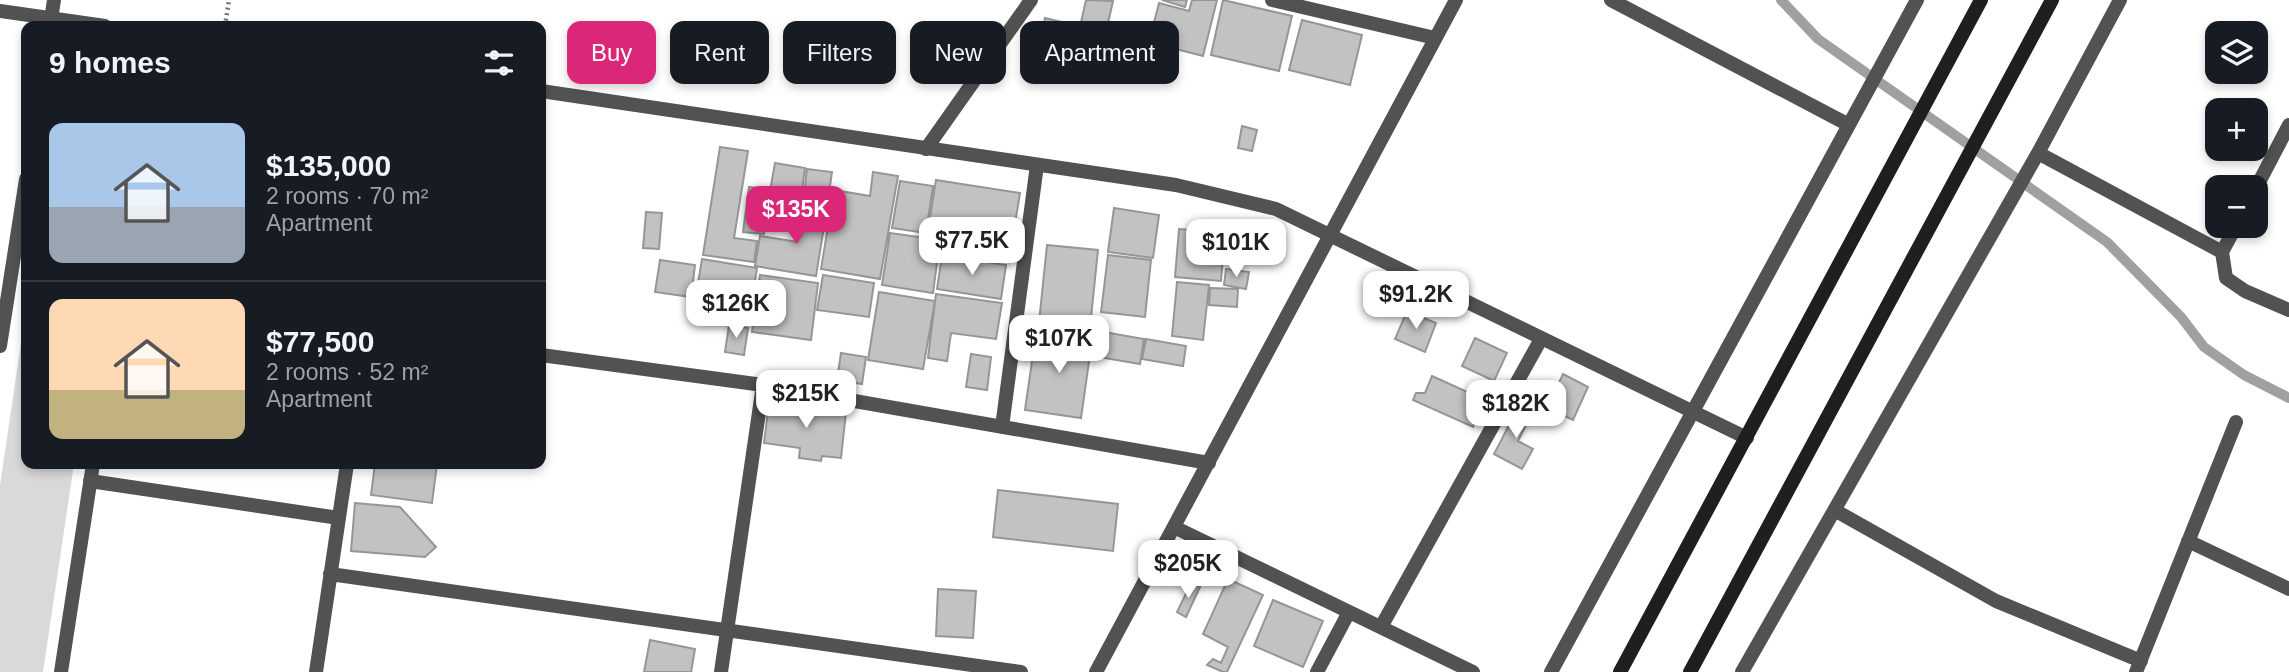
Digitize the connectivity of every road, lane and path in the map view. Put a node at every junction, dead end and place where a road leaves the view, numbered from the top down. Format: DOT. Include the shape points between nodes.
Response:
graph roads {
  1 [pos="54,0"];
  2 [pos="229,0"];
  3 [pos="1031,0"];
  4 [pos="1272,0"];
  5 [pos="1456,0"];
  6 [pos="1611,0"];
  7 [pos="1917,0"];
  8 [pos="1981,0"];
  9 [pos="2052,0"];
  10 [pos="2120,0"];
  11 [pos="0,11"];
  12 [pos="42,21"];
  13 [pos="51,21"];
  14 [pos="226,21"];
  15 [pos="1435,38"];
  16 [pos="546,92"];
  17 [pos="1849,125"];
  18 [pos="2289,125"];
  19 [pos="926,149"];
  20 [pos="2038,153"];
  21 [pos="1037,165"];
  22 [pos="2263,175"];
  23 [pos="21,211"];
  24 [pos="1332,234"];
  25 [pos="2230,238"];
  26 [pos="2222,252"];
  27 [pos="2289,310"];
  28 [pos="1541,339"];
  29 [pos="0,346"];
  30 [pos="546,356"];
  31 [pos="763,385"];
  32 [pos="1694,410"];
  33 [pos="2236,422"];
  34 [pos="1002,427"];
  35 [pos="1747,438"];
  36 [pos="1209,463"];
  37 [pos="92,469"];
  38 [pos="346,469"];
  39 [pos="90,481"];
  40 [pos="1836,512"];
  41 [pos="338,518"];
  42 [pos="1174,527"];
  43 [pos="2188,541"];
  44 [pos="330,574"];
  45 [pos="2289,589"];
  46 [pos="1349,612"];
  47 [pos="1381,627"];
  48 [pos="728,631"];
  49 [pos="2138,666"];
  50 [pos="61,672"];
  51 [pos="316,672"];
  52 [pos="721,672"];
  53 [pos="1021,672"];
  54 [pos="1096,672"];
  55 [pos="1317,672"];
  56 [pos="1473,672"];
  57 [pos="1551,672"];
  58 [pos="1620,672"];
  59 [pos="1690,672"];
  60 [pos="1742,672"];
  1 -- 13 [label="street"];
  2 -- 14 [label="path"];
  3 -- 19 [label="street"];
  4 -- 15 [label="street"];
  5 -- 15 [label="street"];
  6 -- 17 [label="street"];
  7 -- 17 [label="street"];
  8 -- 35 [label="main road"];
  9 -- 59 [label="main road"];
  10 -- 20 [label="street"];
  11 -- 12 [label="street"];
  15 -- 24 [label="street"];
  16 -- 19 [label="street"];
  17 -- 32 [label="street"];
  18 -- 22 [label="street"];
  19 -- 21 [label="street"];
  20 -- 26 [label="street"];
  20 -- 40 [label="street"];
  21 -- 24 [label="street" via="1233,198 1276,209"];
  21 -- 34 [label="street"];
  23 -- 29 [label="street"];
  24 -- 28 [label="street"];
  24 -- 36 [label="street"];
  25 -- 26 [label="street"];
  26 -- 27 [label="street" via="2226,278"];
  28 -- 32 [label="street"];
  28 -- 47 [label="street"];
  30 -- 31 [label="street"];
  31 -- 34 [label="street"];
  31 -- 48 [label="street"];
  32 -- 35 [label="street"];
  32 -- 57 [label="street"];
  33 -- 43 [label="street"];
  34 -- 36 [label="street"];
  35 -- 58 [label="main road"];
  36 -- 42 [label="street"];
  37 -- 39 [label="street"];
  38 -- 41 [label="street"];
  39 -- 41 [label="street"];
  39 -- 50 [label="street"];
  40 -- 49 [label="street" via="1996,601"];
  40 -- 60 [label="street"];
  41 -- 44 [label="street"];
  42 -- 46 [label="street"];
  42 -- 54 [label="street"];
  43 -- 45 [label="street"];
  43 -- 49 [label="street"];
  44 -- 48 [label="street"];
  44 -- 51 [label="street"];
  46 -- 47 [label="street"];
  46 -- 55 [label="street"];
  47 -- 56 [label="street"];
  48 -- 52 [label="street"];
  48 -- 53 [label="street"];
}
